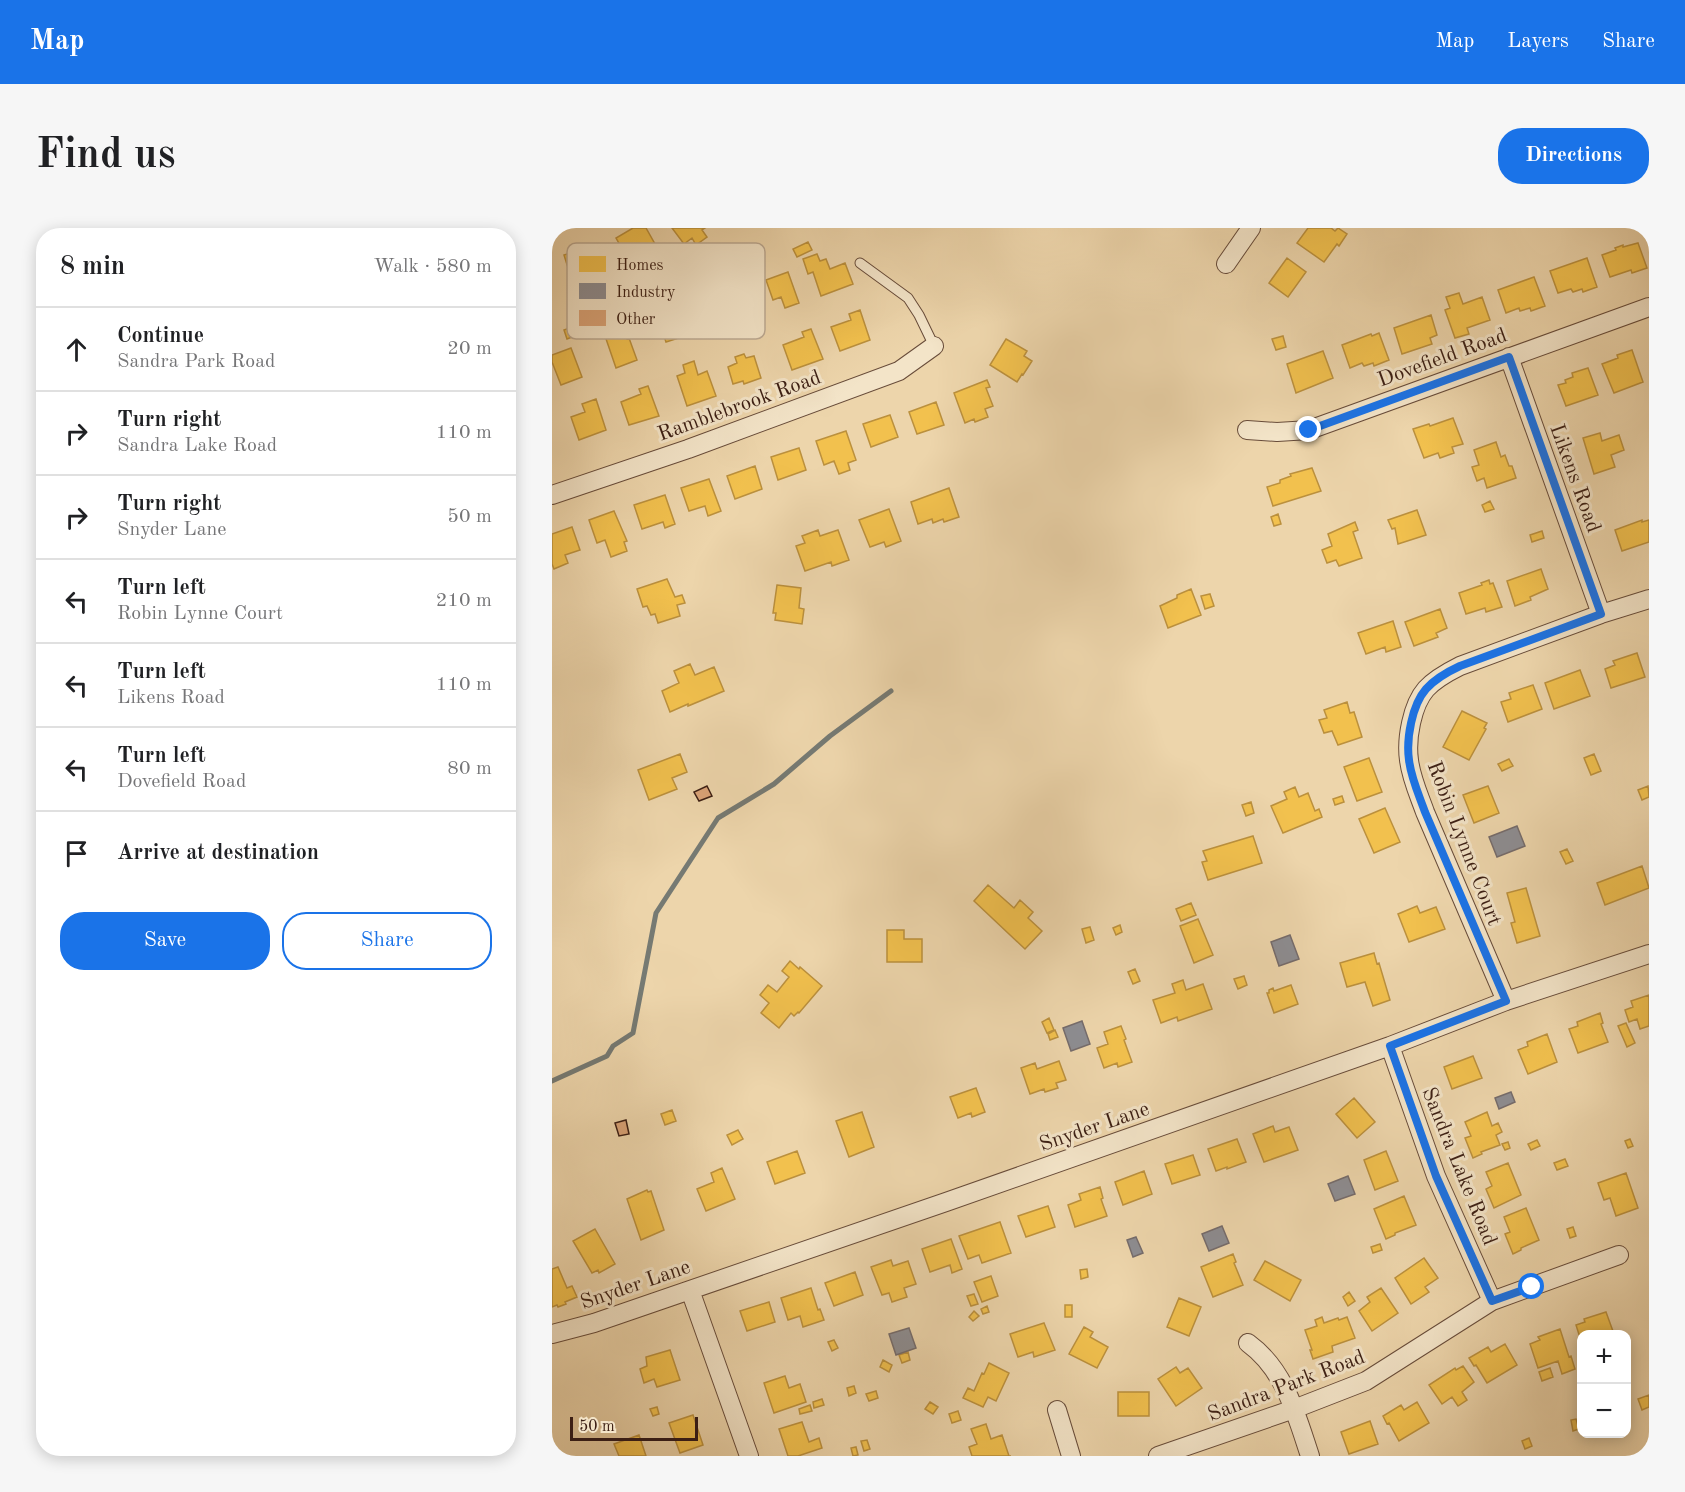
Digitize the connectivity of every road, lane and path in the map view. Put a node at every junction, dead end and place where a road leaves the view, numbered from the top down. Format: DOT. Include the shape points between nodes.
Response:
graph roads {
  1 [pos="1251,228"];
  2 [pos="860,263"];
  3 [pos="1226,264"];
  4 [pos="1649,308"];
  5 [pos="934,346"];
  6 [pos="1509,357"];
  7 [pos="1247,430"];
  8 [pos="552,495"];
  9 [pos="1649,599"];
  10 [pos="1601,614"];
  11 [pos="1649,954"];
  12 [pos="1506,1001"];
  13 [pos="1390,1046"];
  14 [pos="1619,1255"];
  15 [pos="690,1290"];
  16 [pos="1492,1301"];
  17 [pos="552,1334"];
  18 [pos="1248,1343"];
  19 [pos="1294,1409"];
  20 [pos="1057,1410"];
  21 [pos="749,1456"];
  22 [pos="1071,1456"];
  23 [pos="1158,1456"];
  24 [pos="1310,1456"];
  1 -- 3 [label="street"];
  2 -- 5 [label="lane" via="908,298"];
  4 -- 6 [label="street, Dovefield Road"];
  5 -- 8 [label="street, Ramblebrook Road" via="899,371"];
  6 -- 7 [label="street, Dovefield Road" via="1309,430"];
  6 -- 10 [label="street, Likens Road"];
  9 -- 10 [label="street, Robin Lynne Court"];
  10 -- 12 [label="street, Robin Lynne Court" via="1444,673 1425,690 1410,730 1409,761 1415,784"];
  11 -- 12 [label="street, Snyder Lane"];
  12 -- 13 [label="street, Snyder Lane"];
  13 -- 15 [label="street, Snyder Lane"];
  13 -- 16 [label="street, Sandra Lake Road" via="1436,1176"];
  14 -- 16 [label="street, Sandra Park Road"];
  15 -- 17 [label="street, Snyder Lane"];
  15 -- 21 [label="street"];
  16 -- 19 [label="street, Sandra Park Road" via="1366,1381"];
  18 -- 19 [label="street" via="1267,1359"];
  19 -- 23 [label="street, Sandra Park Road"];
  19 -- 24 [label="street"];
  20 -- 22 [label="street"];
}
